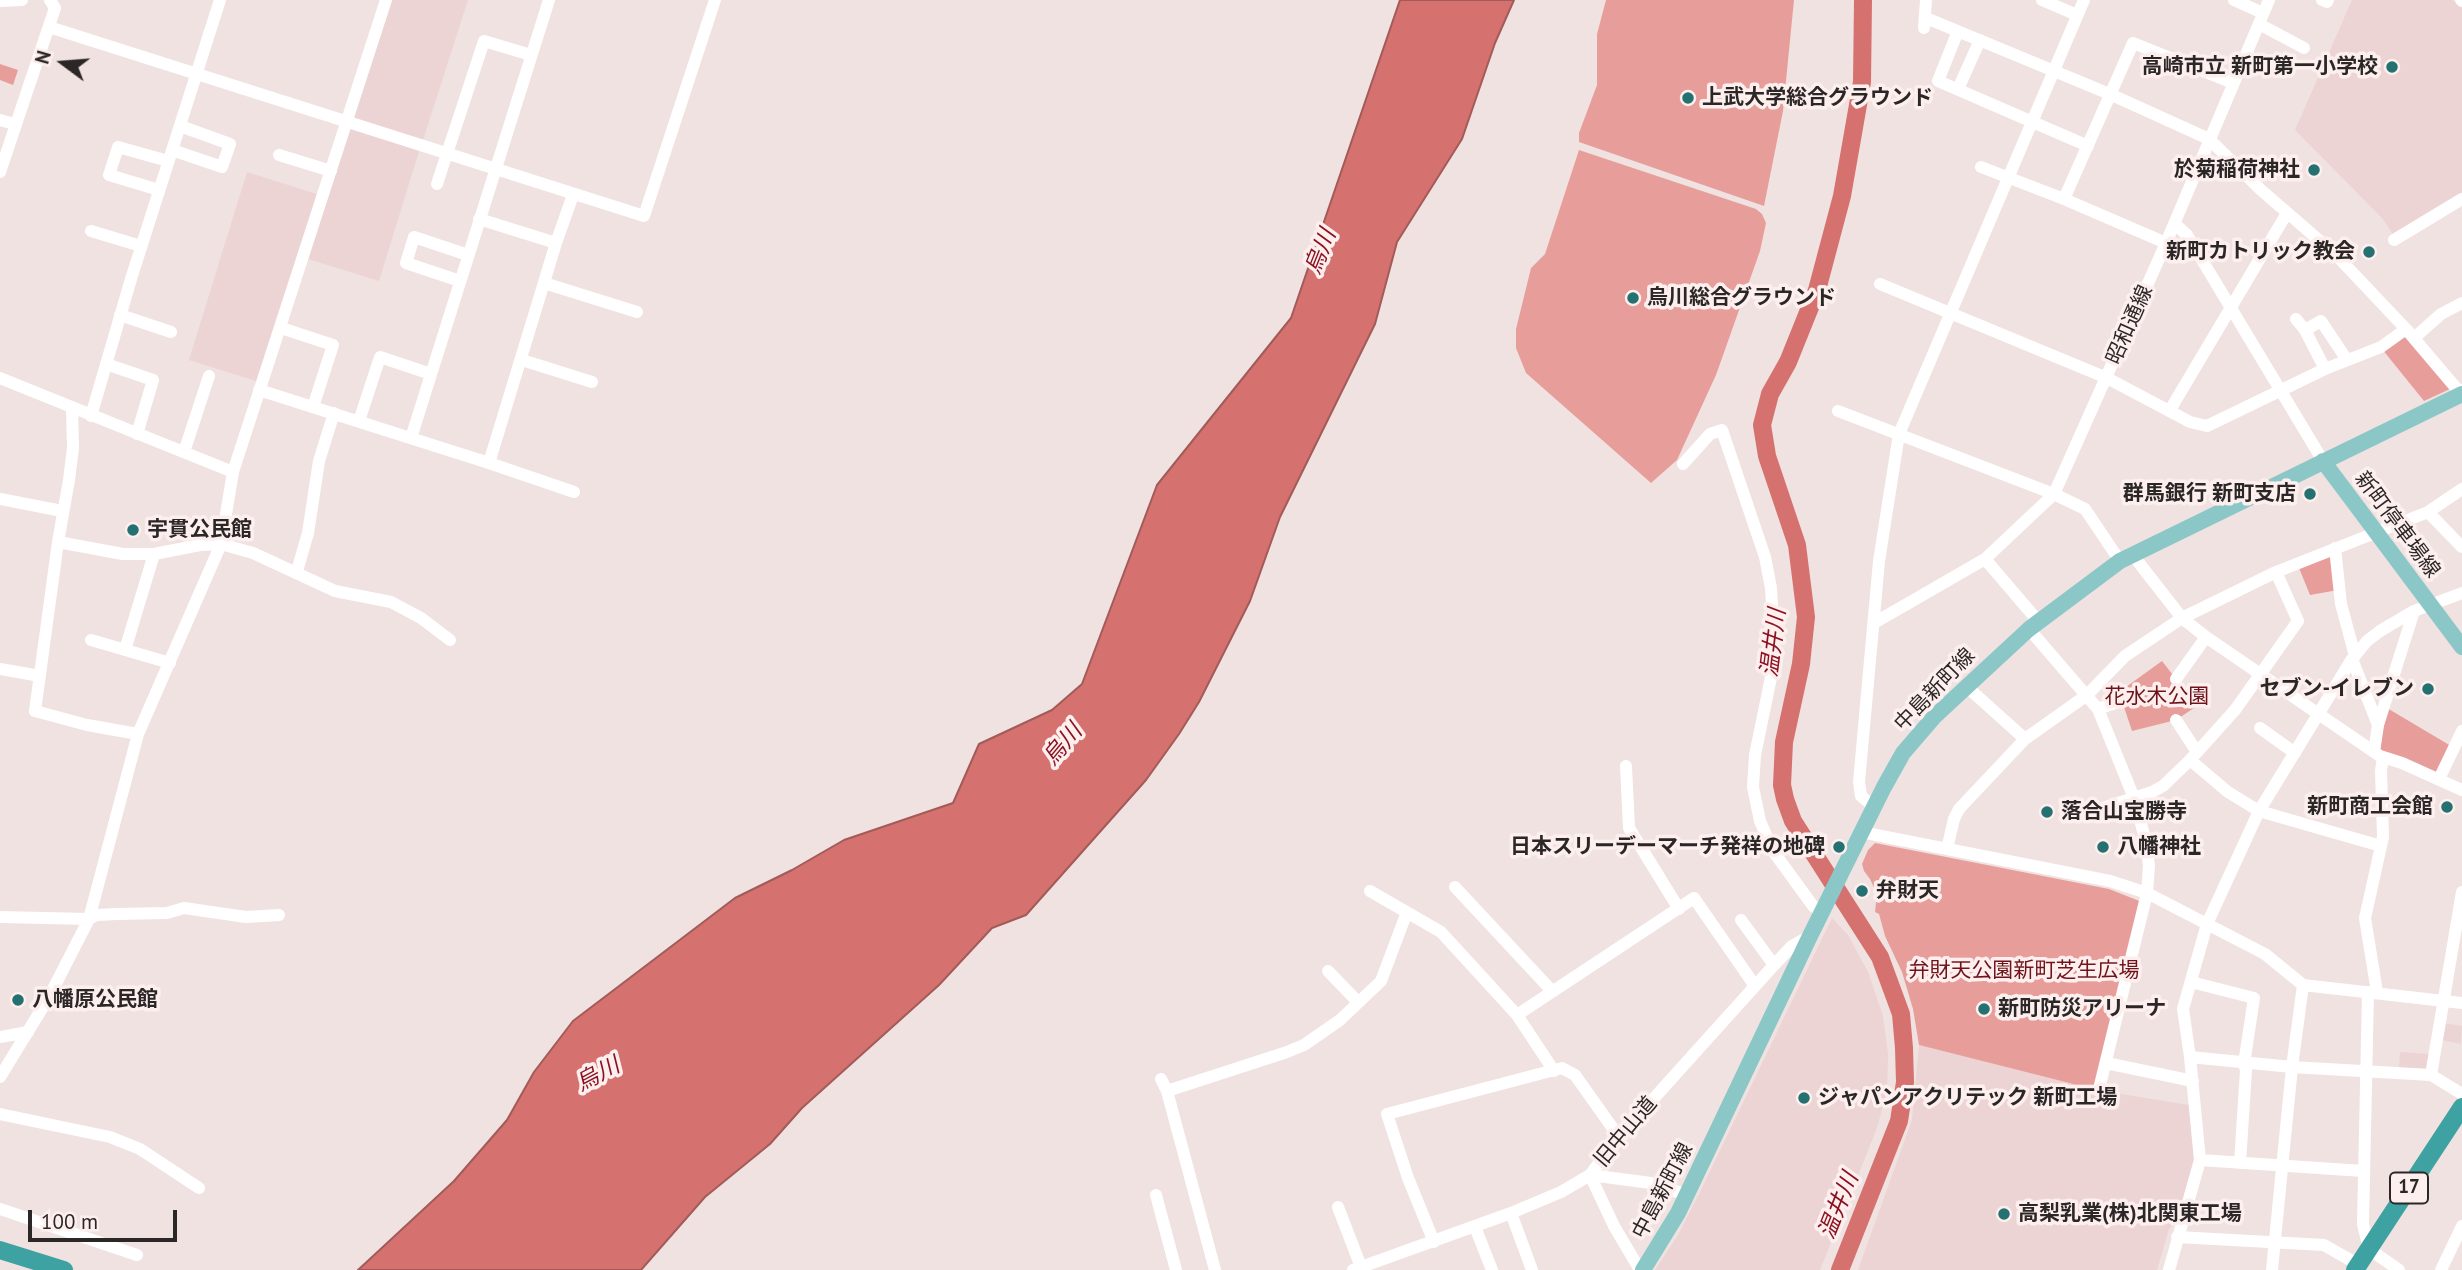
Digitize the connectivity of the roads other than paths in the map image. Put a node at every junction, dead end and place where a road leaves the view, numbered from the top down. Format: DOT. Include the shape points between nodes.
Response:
graph roads {
  1 [pos="22,0"];
  2 [pos="50,0"];
  3 [pos="220,0"];
  4 [pos="386,0"];
  5 [pos="549,0"];
  6 [pos="715,0"];
  7 [pos="1926,0"];
  8 [pos="2042,0"];
  9 [pos="2084,0"];
  10 [pos="2234,0"];
  11 [pos="2269,0"];
  12 [pos="2322,0"];
  13 [pos="2328,0"];
  14 [pos="0,1"];
  15 [pos="2077,15"];
  16 [pos="2261,18"];
  17 [pos="49,27"];
  18 [pos="1958,31"];
  19 [pos="1980,40"];
  20 [pos="2304,48"];
  21 [pos="531,55"];
  22 [pos="2053,71"];
  23 [pos="196,75"];
  24 [pos="2233,83"];
  25 [pos="1958,89"];
  26 [pos="2112,95"];
  27 [pos="0,120"];
  28 [pos="2034,121"];
  29 [pos="347,122"];
  30 [pos="15,124"];
  31 [pos="180,126"];
  32 [pos="2209,139"];
  33 [pos="2088,146"];
  34 [pos="447,153"];
  35 [pos="279,155"];
  36 [pos="170,156"];
  37 [pos="1981,167"];
  38 [pos="495,168"];
  39 [pos="0,171"];
  40 [pos="331,171"];
  41 [pos="2008,176"];
  42 [pos="437,184"];
  43 [pos="159,190"];
  44 [pos="573,195"];
  45 [pos="2064,199"];
  46 [pos="2462,199"];
  47 [pos="2287,213"];
  48 [pos="479,219"];
  49 [pos="2175,223"];
  50 [pos="92,231"];
  51 [pos="2394,240"];
  52 [pos="556,243"];
  53 [pos="2166,243"];
  54 [pos="141,246"];
  55 [pos="468,255"];
  56 [pos="460,281"];
  57 [pos="544,283"];
  58 [pos="1880,284"];
  59 [pos="2462,303"];
  60 [pos="2229,308"];
  61 [pos="637,312"];
  62 [pos="1950,314"];
  63 [pos="120,316"];
  64 [pos="2295,319"];
  65 [pos="282,328"];
  66 [pos="2305,330"];
  67 [pos="171,332"];
  68 [pos="2410,334"];
  69 [pos="522,360"];
  70 [pos="2347,360"];
  71 [pos="106,364"];
  72 [pos="2325,369"];
  73 [pos="431,374"];
  74 [pos="209,376"];
  75 [pos="0,378"];
  76 [pos="2107,378"];
  77 [pos="592,382"];
  78 [pos="259,390"];
  79 [pos="2279,391"];
  80 [pos="2462,392"];
  81 [pos="313,407"];
  82 [pos="72,408"];
  83 [pos="2170,410"];
  84 [pos="1838,411"];
  85 [pos="334,413"];
  86 [pos="91,415"];
  87 [pos="359,421"];
  88 [pos="137,434"];
  89 [pos="1899,434"];
  90 [pos="411,438"];
  91 [pos="184,452"];
  92 [pos="2323,461"];
  93 [pos="489,463"];
  94 [pos="1682,464"];
  95 [pos="233,472"];
  96 [pos="2462,489"];
  97 [pos="574,492"];
  98 [pos="2054,494"];
  99 [pos="0,499"];
  100 [pos="62,511"];
  101 [pos="2428,512"];
  102 [pos="2376,531"];
  103 [pos="58,542"];
  104 [pos="221,544"];
  105 [pos="2462,547"];
  106 [pos="2335,548"];
  107 [pos="154,554"];
  108 [pos="2127,558"];
  109 [pos="1985,559"];
  110 [pos="297,572"];
  111 [pos="2276,572"];
  112 [pos="2462,593"];
  113 [pos="2431,606"];
  114 [pos="2413,611"];
  115 [pos="2182,618"];
  116 [pos="1874,624"];
  117 [pos="2033,625"];
  118 [pos="2206,637"];
  119 [pos="91,640"];
  120 [pos="450,640"];
  121 [pos="2462,647"];
  122 [pos="125,650"];
  123 [pos="2354,658"];
  124 [pos="170,663"];
  125 [pos="0,669"];
  126 [pos="2262,674"];
  127 [pos="40,676"];
  128 [pos="2176,679"];
  129 [pos="1966,686"];
  130 [pos="2087,695"];
  131 [pos="2123,700"];
  132 [pos="2098,709"];
  133 [pos="2319,715"];
  134 [pos="2176,720"];
  135 [pos="2378,725"];
  136 [pos="2260,728"];
  137 [pos="2462,731"];
  138 [pos="138,734"];
  139 [pos="2025,739"];
  140 [pos="2295,752"];
  141 [pos="2378,755"];
  142 [pos="2193,756"];
  143 [pos="1626,766"];
  144 [pos="2440,779"];
  145 [pos="2462,790"];
  146 [pos="2134,798"];
  147 [pos="1874,807"];
  148 [pos="2094,811"];
  149 [pos="2259,811"];
  150 [pos="1861,832"];
  151 [pos="2381,846"];
  152 [pos="1947,849"];
  153 [pos="1455,887"];
  154 [pos="1370,891"];
  155 [pos="2462,892"];
  156 [pos="2147,893"];
  157 [pos="1679,909"];
  158 [pos="1824,909"];
  159 [pos="1407,912"];
  160 [pos="279,915"];
  161 [pos="0,917"];
  162 [pos="89,919"];
  163 [pos="1741,920"];
  164 [pos="2207,924"];
  165 [pos="1810,936"];
  166 [pos="2458,941"];
  167 [pos="1774,965"];
  168 [pos="1328,971"];
  169 [pos="2191,982"];
  170 [pos="2303,985"];
  171 [pos="1755,986"];
  172 [pos="1552,991"];
  173 [pos="2372,992"];
  174 [pos="2444,1000"];
  175 [pos="1357,1002"];
  176 [pos="2462,1003"];
  177 [pos="1517,1015"];
  178 [pos="28,1032"];
  179 [pos="0,1037"];
  180 [pos="2190,1058"];
  181 [pos="2106,1063"];
  182 [pos="2244,1064"];
  183 [pos="2292,1068"];
  184 [pos="1554,1071"];
  185 [pos="2365,1072"];
  186 [pos="2431,1075"];
  187 [pos="0,1077"];
  188 [pos="1161,1079"];
  189 [pos="2193,1081"];
  190 [pos="2100,1085"];
  191 [pos="1167,1091"];
  192 [pos="2462,1094"];
  193 [pos="2462,1107"];
  194 [pos="0,1114"];
  195 [pos="1619,1137"];
  196 [pos="2200,1160"];
  197 [pos="2240,1163"];
  198 [pos="2284,1166"];
  199 [pos="2363,1171"];
  200 [pos="1590,1175"];
  201 [pos="199,1188"];
  202 [pos="1156,1195"];
  203 [pos="1687,1195"];
  204 [pos="1338,1207"];
  205 [pos="0,1209"];
  206 [pos="1511,1213"];
  207 [pos="2462,1226"];
  208 [pos="1475,1227"];
  209 [pos="2177,1237"];
  210 [pos="2276,1241"];
  211 [pos="1434,1242"];
  212 [pos="0,1250"];
  213 [pos="2369,1250"];
  214 [pos="137,1255"];
  215 [pos="1364,1268"];
  216 [pos="2357,1268"];
  217 [pos="64,1270"];
  218 [pos="1176,1270"];
  219 [pos="1214,1270"];
  220 [pos="1492,1270"];
  221 [pos="1532,1270"];
  222 [pos="1642,1270"];
  223 [pos="2169,1270"];
  224 [pos="2272,1270"];
  225 [pos="2399,1270"];
  226 [pos="2441,1270"];
  1 -- 14 [label="street"];
  2 -- 17 [label="street" via="55,8"];
  3 -- 23 [label="street"];
  4 -- 29 [label="street"];
  5 -- 21 [label="street"];
  6 -- 44 [label="street" via="644,216"];
  7 -- 18 [label="street" via="1925,23"];
  8 -- 15 [label="street"];
  9 -- 15 [label="street"];
  10 -- 16 [label="street"];
  11 -- 16 [label="street, 昭和通線"];
  12 -- 13 [label="street"];
  15 -- 22 [label="street"];
  16 -- 20 [label="street"];
  16 -- 24 [label="street, 昭和通線"];
  17 -- 23 [label="street"];
  17 -- 30 [label="street"];
  18 -- 19 [label="street"];
  18 -- 25 [label="street" via="1938,81"];
  19 -- 22 [label="street"];
  19 -- 25 [label="street"];
  21 -- 34 [label="street" via="484,40"];
  21 -- 38 [label="street"];
  22 -- 26 [label="street"];
  22 -- 28 [label="street"];
  23 -- 29 [label="street"];
  23 -- 31 [label="street"];
  24 -- 26 [label="street" via="2133,43"];
  24 -- 32 [label="street, 昭和通線"];
  25 -- 28 [label="street"];
  26 -- 32 [label="street"];
  26 -- 33 [label="street"];
  27 -- 30 [label="street"];
  28 -- 33 [label="street"];
  28 -- 41 [label="street"];
  29 -- 34 [label="street"];
  29 -- 40 [label="street"];
  30 -- 39 [label="street"];
  31 -- 36 [label="street"];
  31 -- 36 [label="street" via="230,144 222,167"];
  32 -- 47 [label="street"];
  32 -- 49 [label="street, 昭和通線"];
  33 -- 45 [label="street"];
  34 -- 38 [label="street"];
  34 -- 42 [label="street"];
  35 -- 40 [label="street"];
  36 -- 43 [label="street"];
  36 -- 43 [label="street" via="118,147 109,175"];
  37 -- 41 [label="street"];
  38 -- 44 [label="street"];
  38 -- 48 [label="street"];
  40 -- 65 [label="street"];
  41 -- 45 [label="street"];
  41 -- 62 [label="street"];
  43 -- 54 [label="street"];
  44 -- 52 [label="street"];
  45 -- 53 [label="street"];
  46 -- 51 [label="street"];
  47 -- 60 [label="street"];
  47 -- 68 [label="street" via="2336,254"];
  48 -- 52 [label="street"];
  48 -- 55 [label="street"];
  49 -- 53 [label="street, 昭和通線"];
  49 -- 60 [label="street"];
  50 -- 54 [label="street"];
  52 -- 57 [label="street"];
  53 -- 76 [label="street, 昭和通線"];
  54 -- 63 [label="street"];
  55 -- 56 [label="street"];
  55 -- 56 [label="street" via="414,237 406,263"];
  56 -- 73 [label="street"];
  57 -- 61 [label="street"];
  57 -- 69 [label="street"];
  58 -- 62 [label="street"];
  59 -- 68 [label="street"];
  60 -- 79 [label="street"];
  60 -- 83 [label="street"];
  62 -- 76 [label="street"];
  62 -- 89 [label="street"];
  63 -- 67 [label="street"];
  63 -- 71 [label="street"];
  64 -- 66 [label="street"];
  65 -- 78 [label="street"];
  65 -- 81 [label="street" via="333,345"];
  66 -- 70 [label="street" via="2321,321"];
  66 -- 72 [label="street"];
  68 -- 70 [label="street"];
  68 -- 80 [label="street"];
  69 -- 77 [label="street"];
  69 -- 93 [label="street"];
  70 -- 72 [label="street"];
  71 -- 86 [label="street"];
  71 -- 88 [label="street" via="153,380"];
  72 -- 79 [label="street"];
  73 -- 87 [label="street" via="380,357"];
  73 -- 90 [label="street"];
  74 -- 91 [label="street"];
  75 -- 82 [label="street"];
  76 -- 83 [label="street"];
  76 -- 98 [label="street, 昭和通線"];
  78 -- 81 [label="street"];
  78 -- 95 [label="street"];
  79 -- 83 [label="street" via="2207,426"];
  79 -- 92 [label="street"];
  80 -- 92 [label="main road, 中島新町線"];
  81 -- 85 [label="street"];
  82 -- 86 [label="street"];
  82 -- 100 [label="street" via="73,448"];
  84 -- 89 [label="street"];
  85 -- 87 [label="street"];
  85 -- 110 [label="street" via="319,461"];
  86 -- 88 [label="street"];
  87 -- 90 [label="street"];
  88 -- 91 [label="street"];
  89 -- 98 [label="street"];
  89 -- 116 [label="street"];
  90 -- 93 [label="street"];
  91 -- 95 [label="street"];
  92 -- 102 [label="main road, 新町停車場線"];
  92 -- 108 [label="main road, 中島新町線"];
  93 -- 97 [label="street"];
  94 -- 158 [label="street" via="1710,434 1722,430 1771,588 1775,658 1753,787 1760,821 1773,851 1813,906"];
  95 -- 104 [label="street"];
  96 -- 101 [label="street"];
  98 -- 108 [label="street" via="2085,509"];
  98 -- 109 [label="street"];
  99 -- 100 [label="street"];
  100 -- 103 [label="street"];
  101 -- 102 [label="street"];
  101 -- 105 [label="street"];
  102 -- 106 [label="street"];
  102 -- 113 [label="main road, 新町停車場線"];
  103 -- 107 [label="street" via="123,554"];
  103 -- 127 [label="street"];
  104 -- 107 [label="street"];
  104 -- 110 [label="street"];
  104 -- 124 [label="street"];
  106 -- 111 [label="street"];
  106 -- 123 [label="street" via="2341,604"];
  107 -- 122 [label="street"];
  108 -- 115 [label="street"];
  108 -- 117 [label="main road, 中島新町線"];
  109 -- 116 [label="street"];
  109 -- 117 [label="street"];
  110 -- 120 [label="street" via="335,591 391,603"];
  111 -- 115 [label="street"];
  111 -- 126 [label="street" via="2298,621"];
  112 -- 113 [label="street"];
  113 -- 114 [label="street"];
  113 -- 121 [label="main road, 新町停車場線"];
  114 -- 123 [label="street" via="2367,640"];
  114 -- 135 [label="street"];
  115 -- 118 [label="street"];
  115 -- 130 [label="street" via="2125,656"];
  116 -- 147 [label="street" via="1859,782 1861,796"];
  117 -- 129 [label="main road, 中島新町線"];
  117 -- 130 [label="street"];
  118 -- 126 [label="street"];
  118 -- 128 [label="street"];
  119 -- 122 [label="street"];
  122 -- 124 [label="street"];
  123 -- 133 [label="street"];
  123 -- 135 [label="street"];
  124 -- 138 [label="street"];
  125 -- 127 [label="street"];
  126 -- 133 [label="street"];
  126 -- 142 [label="street"];
  127 -- 138 [label="street" via="35,710"];
  129 -- 139 [label="street"];
  129 -- 147 [label="main road, 中島新町線" via="1913,740"];
  130 -- 132 [label="street"];
  130 -- 139 [label="street"];
  131 -- 132 [label="street"];
  132 -- 146 [label="street"];
  133 -- 140 [label="street"];
  133 -- 141 [label="street"];
  134 -- 142 [label="street"];
  135 -- 141 [label="street"];
  136 -- 140 [label="street"];
  137 -- 144 [label="street"];
  138 -- 162 [label="street"];
  139 -- 152 [label="street" via="1959,809"];
  140 -- 149 [label="street"];
  141 -- 144 [label="street"];
  141 -- 151 [label="street"];
  142 -- 146 [label="street" via="2162,786"];
  142 -- 149 [label="street" via="2228,792"];
  143 -- 157 [label="street" via="1629,828"];
  144 -- 145 [label="street"];
  146 -- 148 [label="street"];
  146 -- 156 [label="street" via="2146,842"];
  147 -- 150 [label="main road, 中島新町線"];
  149 -- 151 [label="street"];
  149 -- 164 [label="street"];
  150 -- 152 [label="street"];
  150 -- 158 [label="main road, 中島新町線"];
  151 -- 173 [label="street" via="2365,918"];
  152 -- 156 [label="street" via="2110,881"];
  153 -- 172 [label="street"];
  154 -- 159 [label="street"];
  155 -- 166 [label="street"];
  156 -- 164 [label="street"];
  156 -- 181 [label="street"];
  157 -- 171 [label="street" via="1694,898"];
  157 -- 172 [label="street"];
  158 -- 165 [label="main road, 中島新町線"];
  159 -- 175 [label="street" via="1381,981"];
  159 -- 177 [label="street" via="1441,932"];
  160 -- 162 [label="street" via="246,917 184,908"];
  161 -- 162 [label="street"];
  162 -- 178 [label="street"];
  163 -- 167 [label="street"];
  164 -- 169 [label="street"];
  164 -- 170 [label="street" via="2265,954"];
  165 -- 167 [label="street, 旧中山道" via="1792,946"];
  165 -- 203 [label="main road, 中島新町線"];
  166 -- 174 [label="street"];
  167 -- 171 [label="street, 旧中山道"];
  168 -- 175 [label="street"];
  169 -- 180 [label="street" via="2183,1009"];
  169 -- 182 [label="street" via="2254,998"];
  170 -- 173 [label="street"];
  170 -- 183 [label="street"];
  171 -- 195 [label="street, 旧中山道"];
  172 -- 177 [label="street"];
  173 -- 174 [label="street"];
  173 -- 185 [label="street"];
  174 -- 176 [label="street"];
  174 -- 186 [label="street"];
  175 -- 191 [label="street" via="1304,1045"];
  177 -- 184 [label="street"];
  178 -- 179 [label="street"];
  178 -- 187 [label="street"];
  180 -- 182 [label="street"];
  180 -- 189 [label="street"];
  181 -- 189 [label="street"];
  181 -- 190 [label="street"];
  182 -- 183 [label="street"];
  182 -- 197 [label="street"];
  183 -- 185 [label="street"];
  183 -- 198 [label="street"];
  184 -- 195 [label="street" via="1562,1068 1575,1075"];
  184 -- 211 [label="street" via="1387,1114"];
  185 -- 186 [label="street"];
  185 -- 199 [label="street"];
  186 -- 192 [label="street"];
  188 -- 191 [label="street"];
  189 -- 196 [label="street"];
  191 -- 219 [label="street"];
  193 -- 213 [label="highway, 17"];
  194 -- 201 [label="street" via="110,1137 140,1149"];
  195 -- 200 [label="street, 旧中山道"];
  196 -- 197 [label="street"];
  196 -- 209 [label="street"];
  197 -- 198 [label="street"];
  198 -- 199 [label="street"];
  198 -- 210 [label="street"];
  199 -- 213 [label="street" via="2362,1212"];
  200 -- 203 [label="street" via="1651,1183"];
  200 -- 206 [label="street, 旧中山道"];
  200 -- 222 [label="street"];
  202 -- 218 [label="street"];
  203 -- 222 [label="main road, 中島新町線"];
  204 -- 215 [label="street"];
  205 -- 214 [label="street"];
  206 -- 208 [label="street, 旧中山道"];
  206 -- 221 [label="street"];
  207 -- 226 [label="street"];
  208 -- 211 [label="street, 旧中山道"];
  208 -- 220 [label="street"];
  209 -- 210 [label="street"];
  209 -- 223 [label="street"];
  210 -- 216 [label="street" via="2324,1245"];
  210 -- 224 [label="street"];
  211 -- 215 [label="street, 旧中山道"];
  212 -- 217 [label="highway"];
  213 -- 216 [label="highway, 17"];
  213 -- 225 [label="street"];
}
